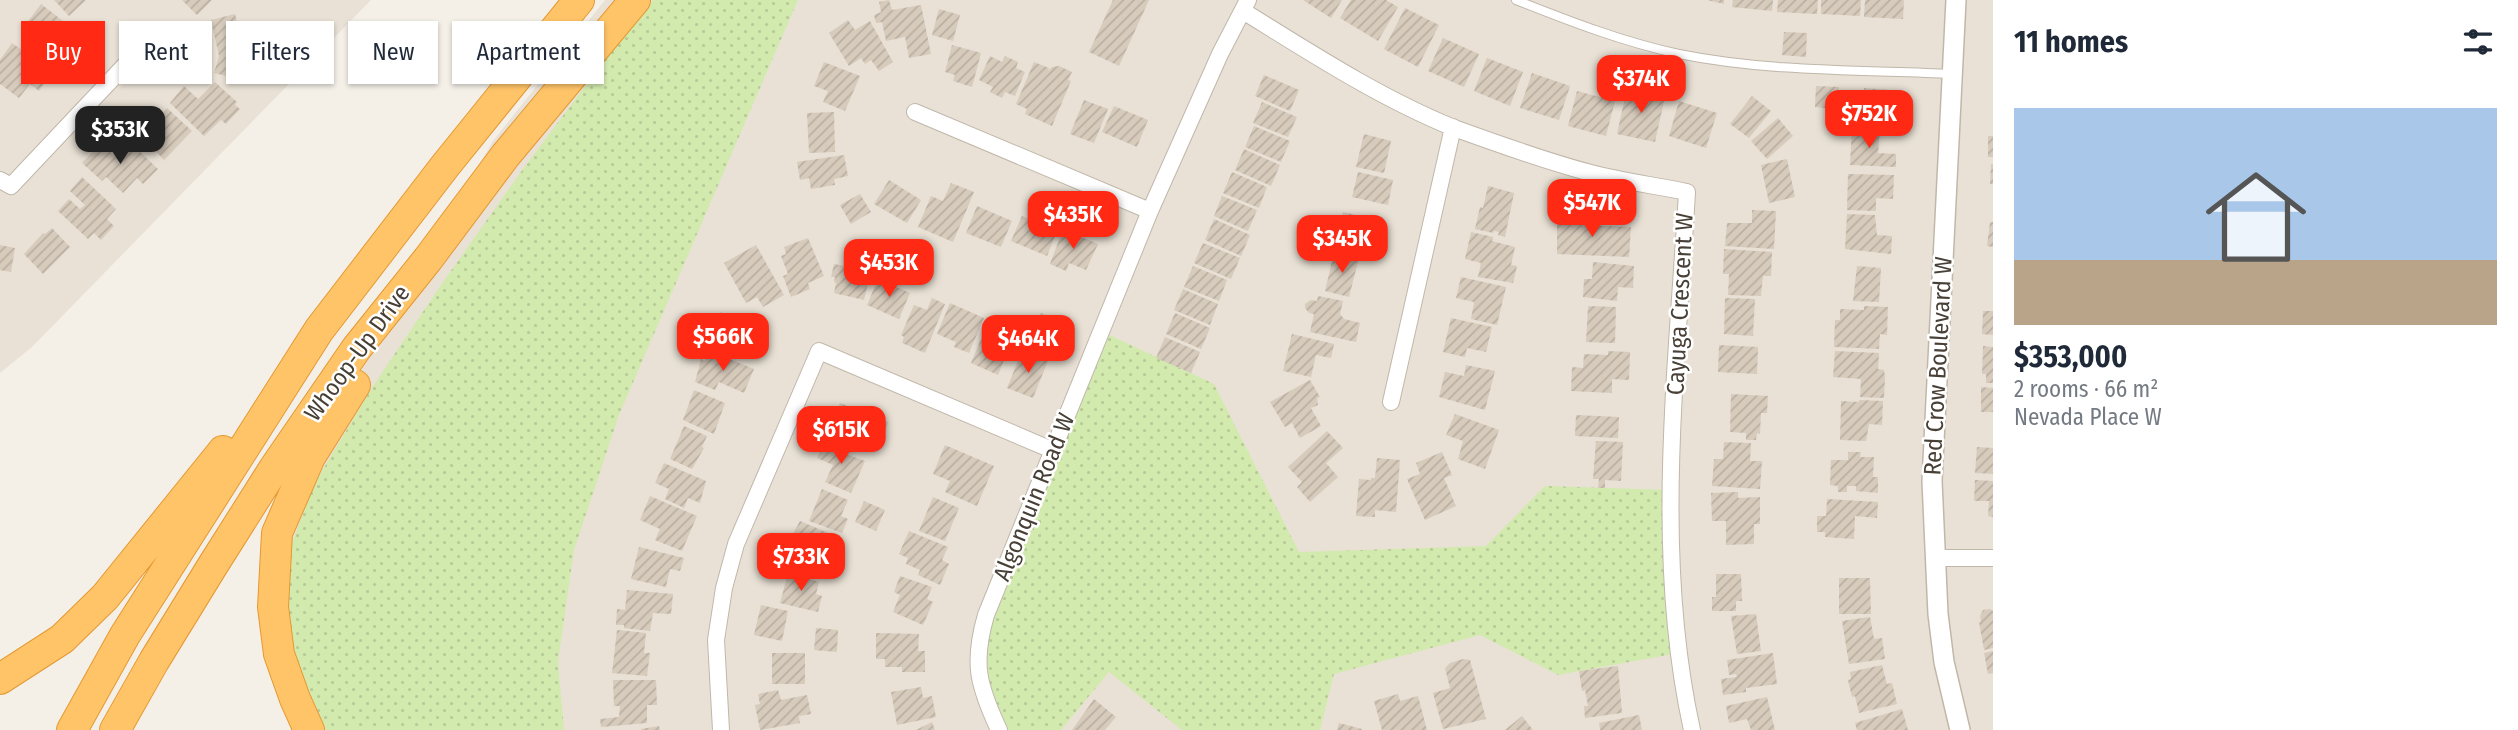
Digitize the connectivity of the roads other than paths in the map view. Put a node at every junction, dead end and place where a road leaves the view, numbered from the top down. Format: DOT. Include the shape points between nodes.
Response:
graph roads {
  1 [pos="579,0"];
  2 [pos="635,0"];
  3 [pos="1516,0"];
  4 [pos="1956,0"];
  5 [pos="1246,6"];
  6 [pos="119,72"];
  7 [pos="1952,74"];
  8 [pos="915,113"];
  9 [pos="1452,127"];
  10 [pos="505,156"];
  11 [pos="0,180"];
  12 [pos="1150,211"];
  13 [pos="319,330"];
  14 [pos="1391,402"];
  15 [pos="1052,450"];
  16 [pos="1936,558"];
  17 [pos="1993,558"];
  18 [pos="0,678"];
  19 [pos="72,730"];
  20 [pos="115,730"];
  21 [pos="309,730"];
  22 [pos="721,730"];
  23 [pos="999,730"];
  24 [pos="1692,730"];
  25 [pos="1960,730"];
  1 -- 13 [label="highway, Whoop-Up Drive"];
  2 -- 10 [label="highway, Whoop-Up Drive"];
  3 -- 7 [label="lane" via="1584,27 1679,54 1766,66"];
  4 -- 7 [label="street, Red Crow Boulevard W"];
  5 -- 9 [label="street, Cayuga Crescent W" via="1328,64"];
  5 -- 12 [label="street, Algonquin Road W"];
  6 -- 11 [label="street" via="11,186"];
  7 -- 16 [label="street, Red Crow Boulevard W" via="1932,481"];
  8 -- 12 [label="street"];
  9 -- 14 [label="street"];
  9 -- 24 [label="street, Cayuga Crescent W" via="1589,173 1687,192 1671,543 1673,608"];
  10 -- 20 [label="highway, Whoop-Up Drive" via="356,349 282,457"];
  10 -- 21 [label="highway" via="310,457 277,533 273,607 279,654"];
  12 -- 15 [label="street, Algonquin Road W"];
  13 -- 18 [label="highway" via="105,597 62,639"];
  13 -- 19 [label="highway, Whoop-Up Drive" via="125,635"];
  15 -- 22 [label="street" via="819,351 736,544 724,588 716,640"];
  15 -- 23 [label="street, Algonquin Road W" via="978,643 978,673"];
  16 -- 17 [label="street"];
  16 -- 25 [label="street, Red Crow Boulevard W" via="1944,662"];
}
